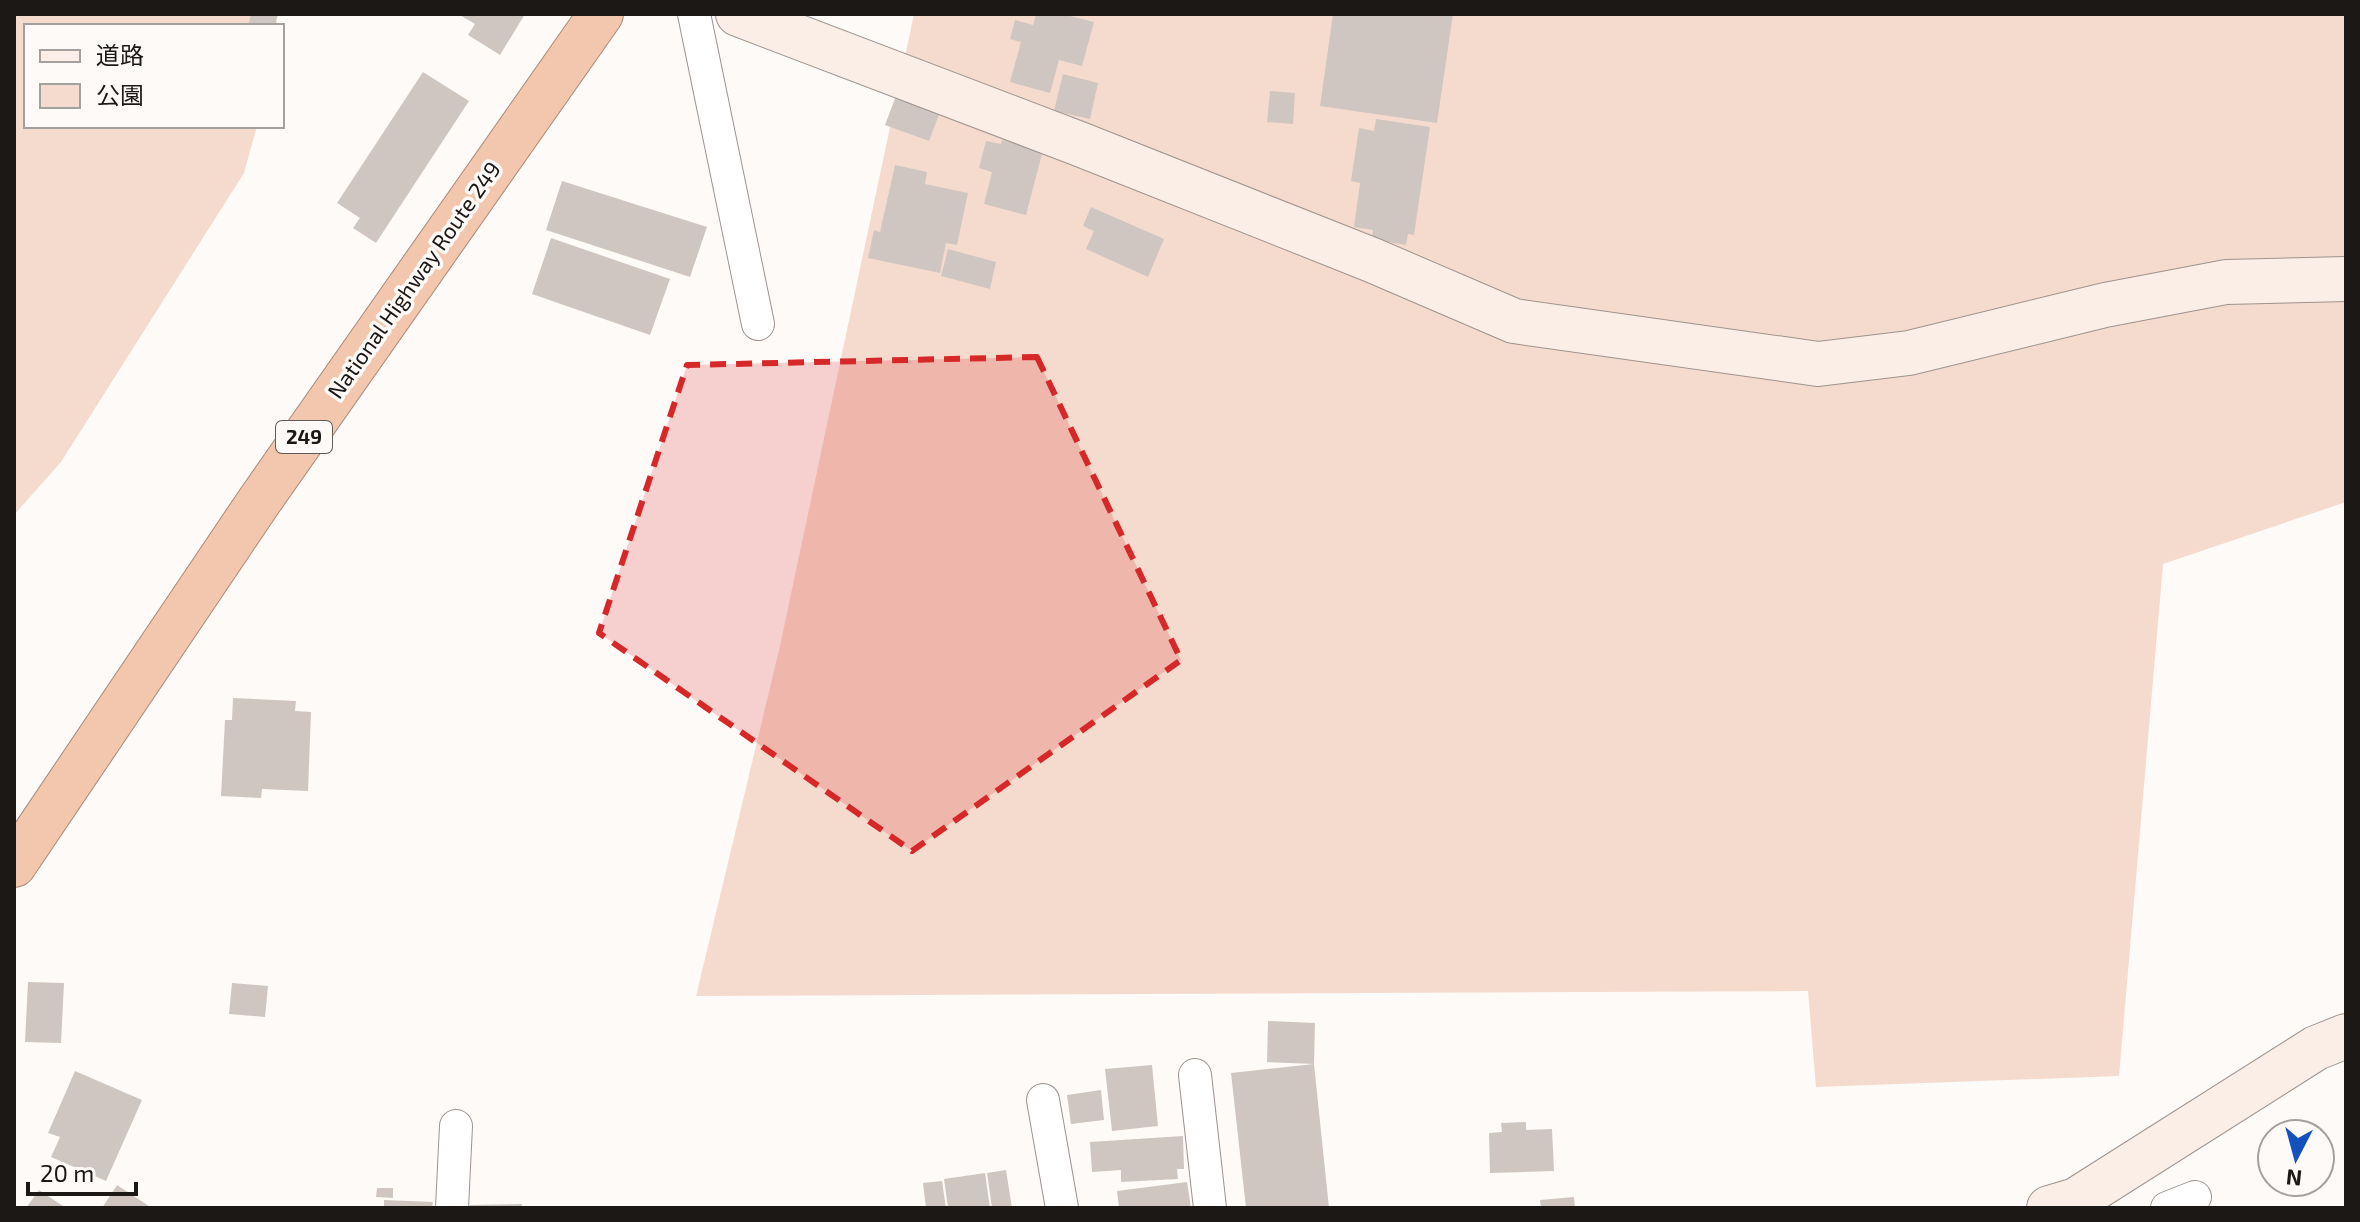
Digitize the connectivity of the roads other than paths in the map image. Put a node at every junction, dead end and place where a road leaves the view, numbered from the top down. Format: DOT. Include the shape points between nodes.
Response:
graph roads {
  1 [pos="601,14"];
  2 [pos="694,14"];
  3 [pos="738,14"];
  4 [pos="2346,279"];
  5 [pos="758,324"];
  6 [pos="14,865"];
  7 [pos="2346,1036"];
  8 [pos="1195,1075"];
  9 [pos="1043,1100"];
  10 [pos="456,1126"];
  11 [pos="452,1208"];
  12 [pos="1062,1208"];
  13 [pos="1210,1208"];
  14 [pos="2049,1208"];
  1 -- 6 [label="highway, National Highway Route 249 / 249" via="260,500"];
  2 -- 5 [label="street"];
  3 -- 4 [label="street" via="1372,260 1514,321 1818,364 1909,353 2105,305 2226,282"];
  7 -- 14 [label="street" via="2316,1048 2076,1200"];
  8 -- 13 [label="street"];
  9 -- 12 [label="street"];
  10 -- 11 [label="street"];
}
